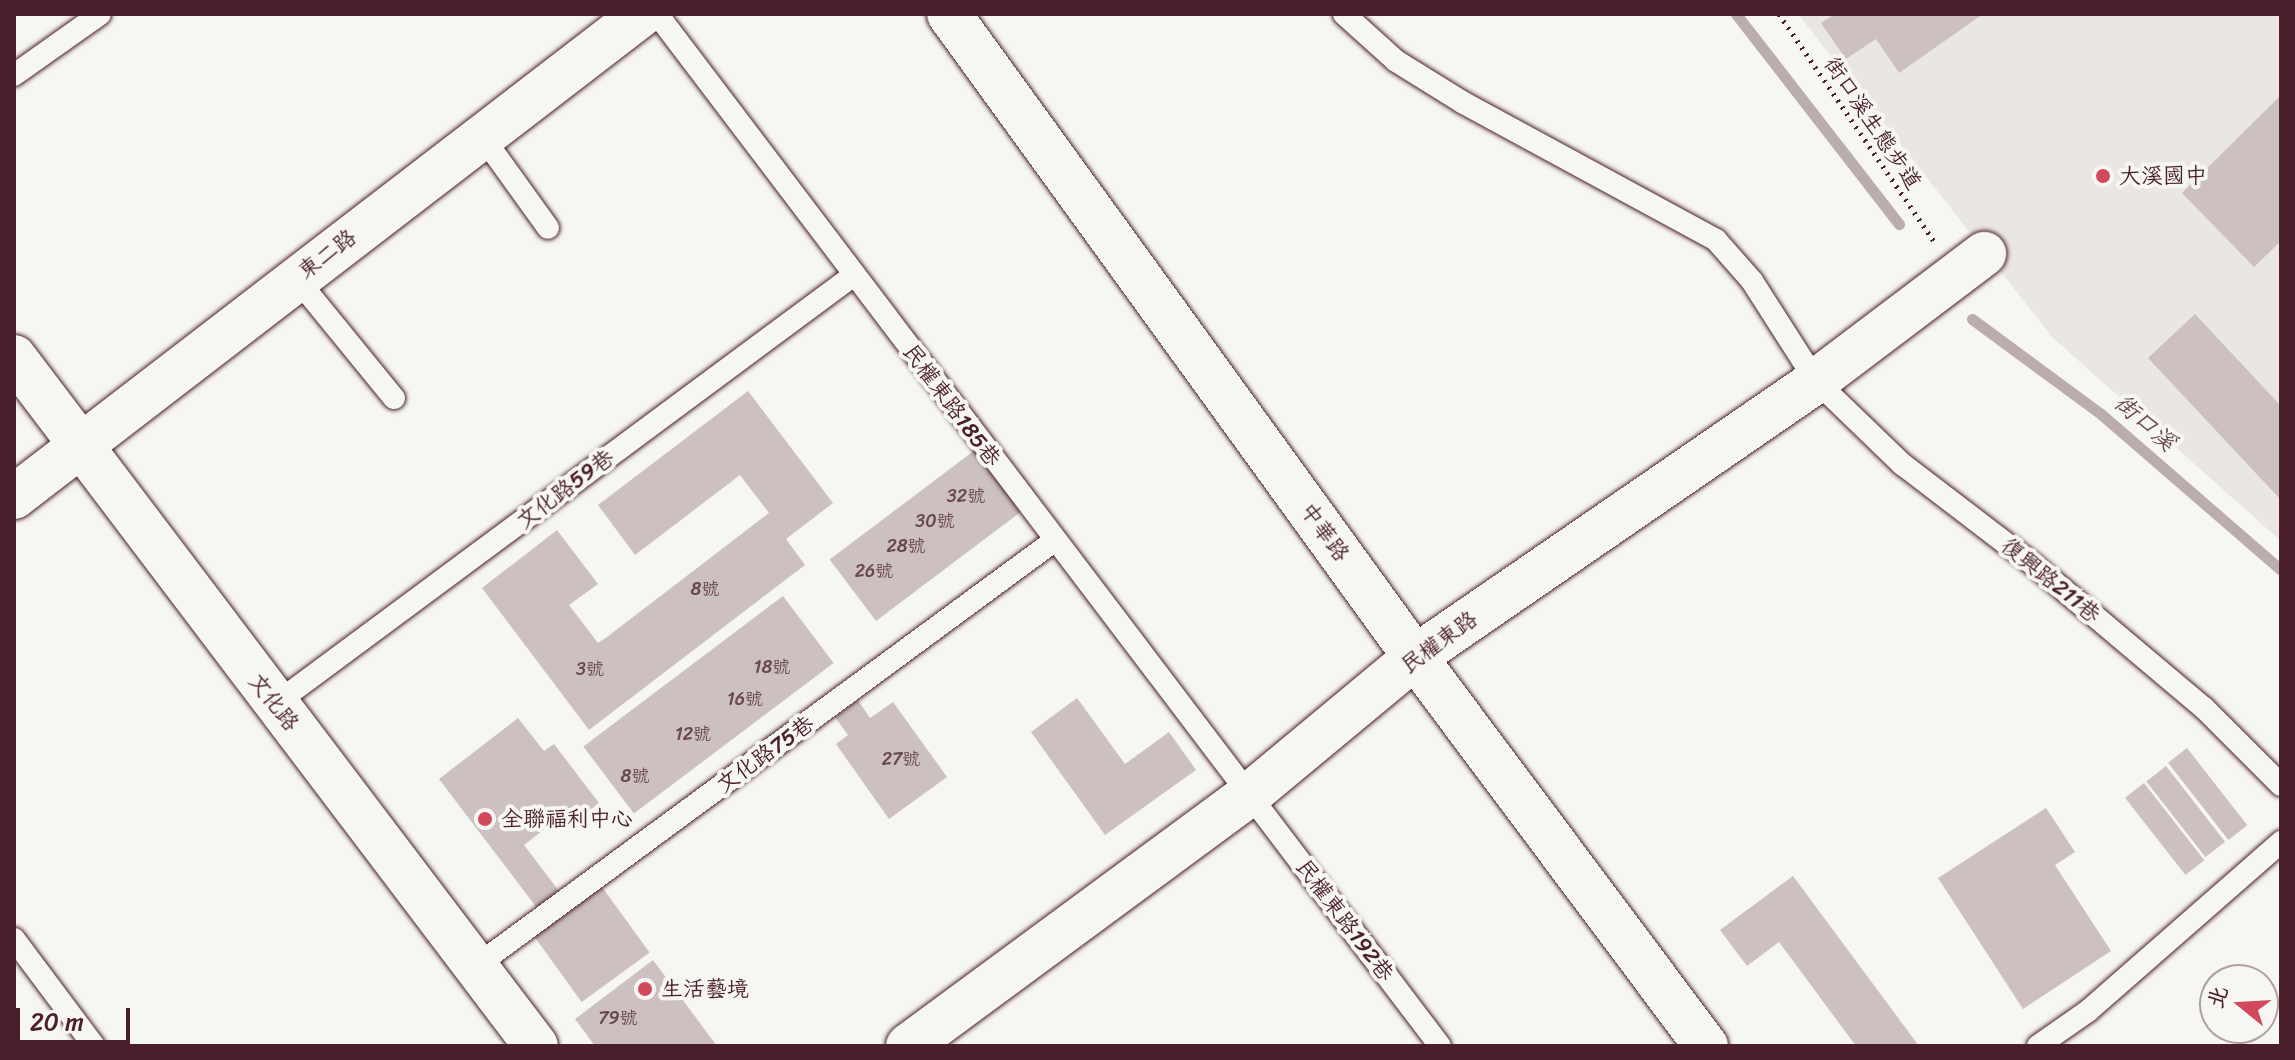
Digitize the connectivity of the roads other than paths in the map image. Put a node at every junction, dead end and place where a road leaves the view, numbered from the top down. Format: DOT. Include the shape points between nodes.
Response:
graph roads {
  1 [pos="100,14"];
  2 [pos="642,14"];
  3 [pos="657,14"];
  4 [pos="949,14"];
  5 [pos="1344,14"];
  6 [pos="14,75"];
  7 [pos="482,136"];
  8 [pos="548,228"];
  9 [pos="1984,254"];
  10 [pos="854,275"];
  11 [pos="296,278"];
  12 [pos="14,357"];
  13 [pos="1816,381"];
  14 [pos="394,398"];
  15 [pos="77,445"];
  16 [pos="14,497"];
  17 [pos="1054,541"];
  18 [pos="1415,657"];
  19 [pos="275,704"];
  20 [pos="2281,785"];
  21 [pos="1249,795"];
  22 [pos="2281,842"];
  23 [pos="14,939"];
  24 [pos="476,966"];
  25 [pos="94,1046"];
  26 [pos="536,1046"];
  27 [pos="908,1046"];
  28 [pos="1440,1046"];
  29 [pos="1706,1046"];
  30 [pos="2038,1046"];
  1 -- 6 [label="lane"];
  2 -- 7 [label="street, 東二路"];
  3 -- 10 [label="lane, 民權東路185巷"];
  4 -- 18 [label="street, 中華路"];
  5 -- 13 [label="lane, 復興路211巷" via="1396,61 1462,102 1716,240 1752,281"];
  7 -- 8 [label="lane"];
  7 -- 11 [label="street, 東二路"];
  9 -- 13 [label="street, 民權東路"];
  10 -- 17 [label="lane, 民權東路185巷"];
  10 -- 19 [label="lane, 文化路59巷"];
  11 -- 14 [label="lane"];
  11 -- 15 [label="street, 東二路"];
  12 -- 15 [label="street, 文化路"];
  13 -- 18 [label="street, 民權東路"];
  13 -- 20 [label="lane, 復興路211巷" via="1902,464 2034,565 2204,708"];
  15 -- 16 [label="street, 東二路"];
  15 -- 19 [label="street, 文化路"];
  17 -- 21 [label="lane, 民權東路185巷"];
  17 -- 24 [label="lane, 文化路75巷"];
  18 -- 21 [label="street, 民權東路"];
  18 -- 29 [label="street, 中華路"];
  19 -- 24 [label="street, 文化路"];
  21 -- 27 [label="street, 民權東路"];
  21 -- 28 [label="lane, 民權東路192巷"];
  22 -- 30 [label="lane" via="2088,1011"];
  23 -- 25 [label="lane"];
  24 -- 26 [label="street, 文化路"];
}
